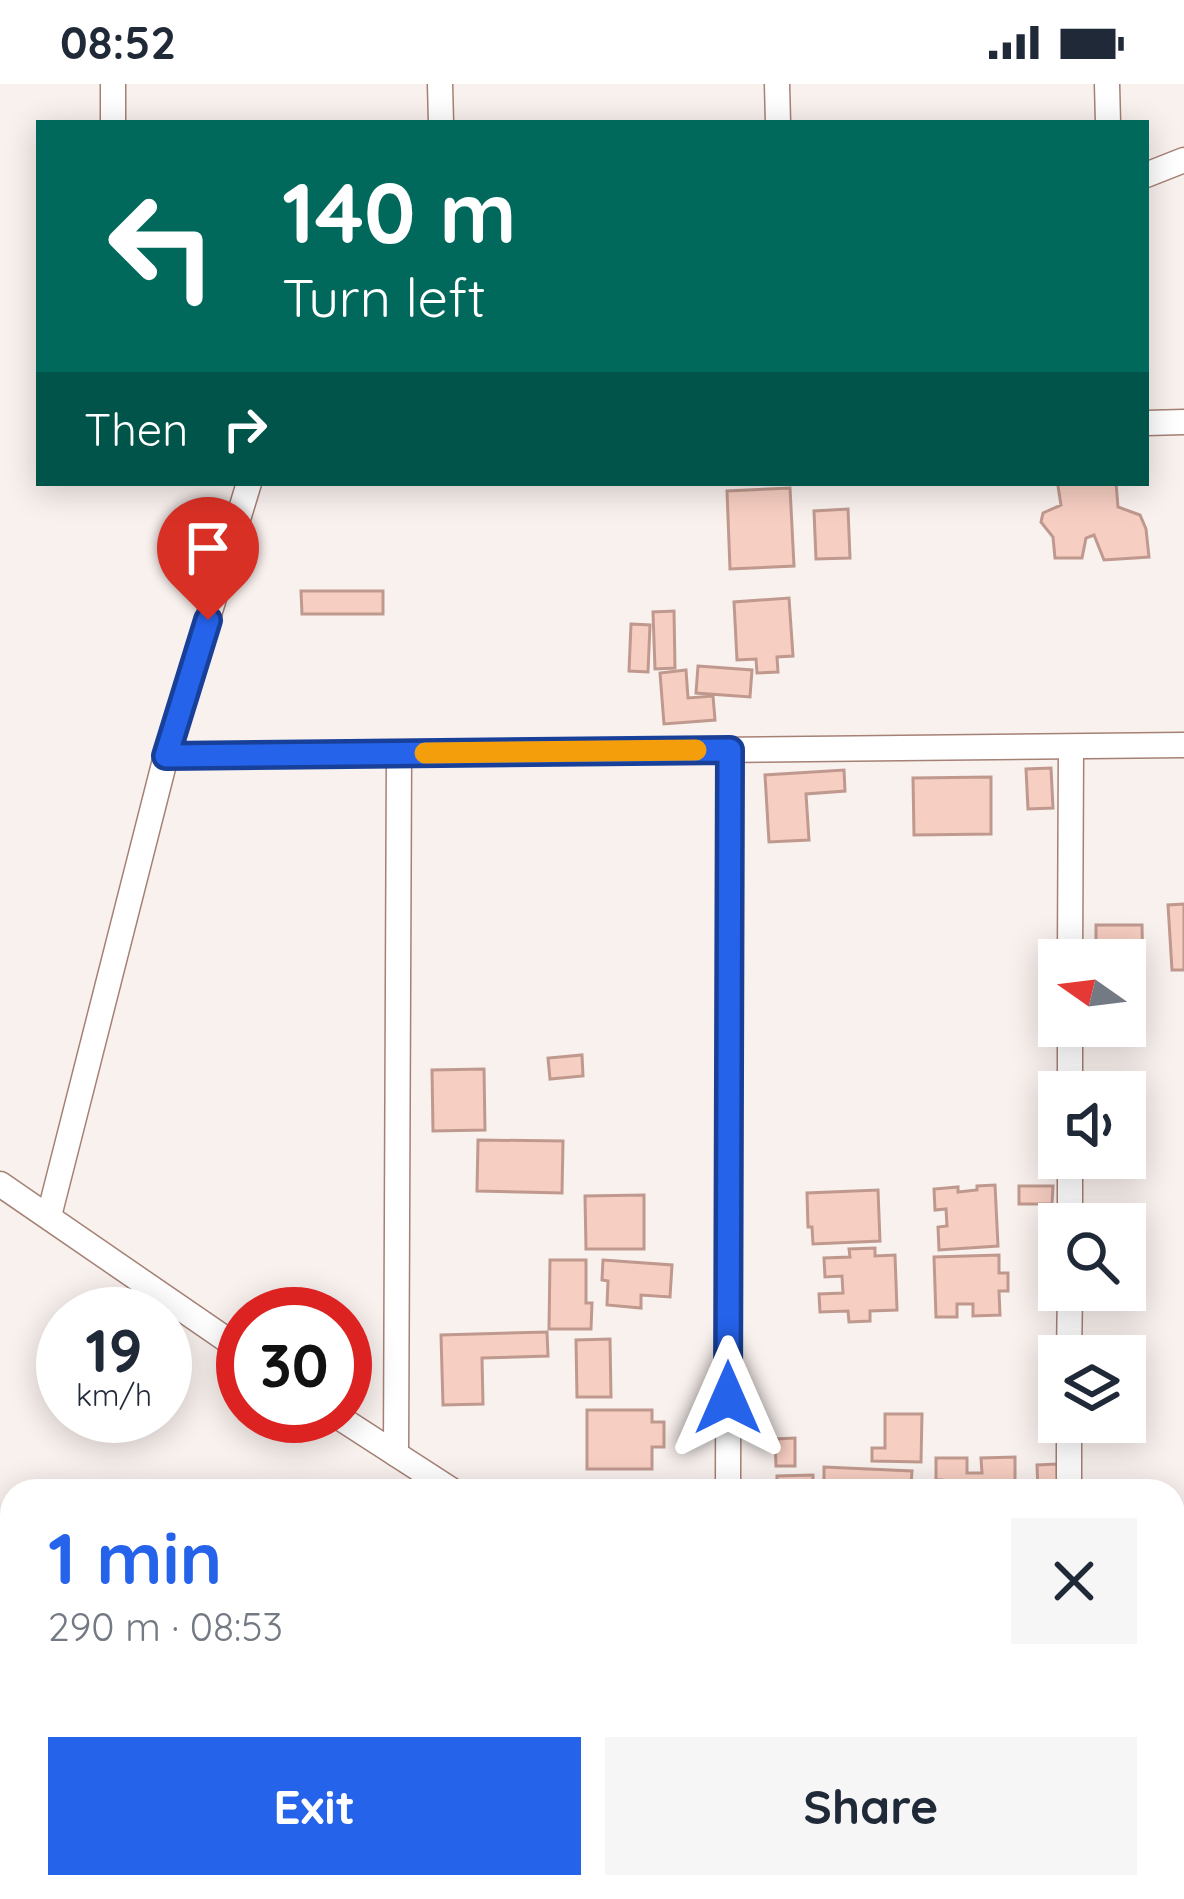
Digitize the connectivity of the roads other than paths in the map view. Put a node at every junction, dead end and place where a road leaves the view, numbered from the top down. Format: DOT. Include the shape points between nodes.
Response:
graph roads {
  1 [pos="112,84"];
  2 [pos="440,84"];
  3 [pos="777,84"];
  4 [pos="1107,84"];
  5 [pos="113,120"];
  6 [pos="441,120"];
  7 [pos="778,120"];
  8 [pos="1108,120"];
  9 [pos="1184,160"];
  10 [pos="1149,174"];
  11 [pos="1184,422"];
  12 [pos="1149,423"];
  13 [pos="248,486"];
  14 [pos="1184,745"];
  15 [pos="1070,747"];
  16 [pos="730,750"];
  17 [pos="399,754"];
  18 [pos="166,756"];
  19 [pos="1070,939"];
  20 [pos="0,1184"];
  21 [pos="49,1216"];
  22 [pos="216,1333"];
  23 [pos="372,1439"];
  24 [pos="1069,1443"];
  25 [pos="396,1454"];
  26 [pos="435,1479"];
  27 [pos="728,1479"];
  28 [pos="1069,1479"];
  1 -- 5 [label="street"];
  2 -- 6 [label="street"];
  3 -- 7 [label="street"];
  4 -- 8 [label="street"];
  9 -- 10 [label="street"];
  11 -- 12 [label="street"];
  13 -- 18 [label="street"];
  14 -- 15 [label="street"];
  15 -- 16 [label="street"];
  15 -- 19 [label="street"];
  16 -- 17 [label="street"];
  16 -- 27 [label="street"];
  17 -- 18 [label="street"];
  17 -- 25 [label="street"];
  18 -- 21 [label="street"];
  20 -- 21 [label="street"];
  21 -- 22 [label="street"];
  23 -- 25 [label="street"];
  24 -- 28 [label="street"];
  25 -- 26 [label="street"];
}
